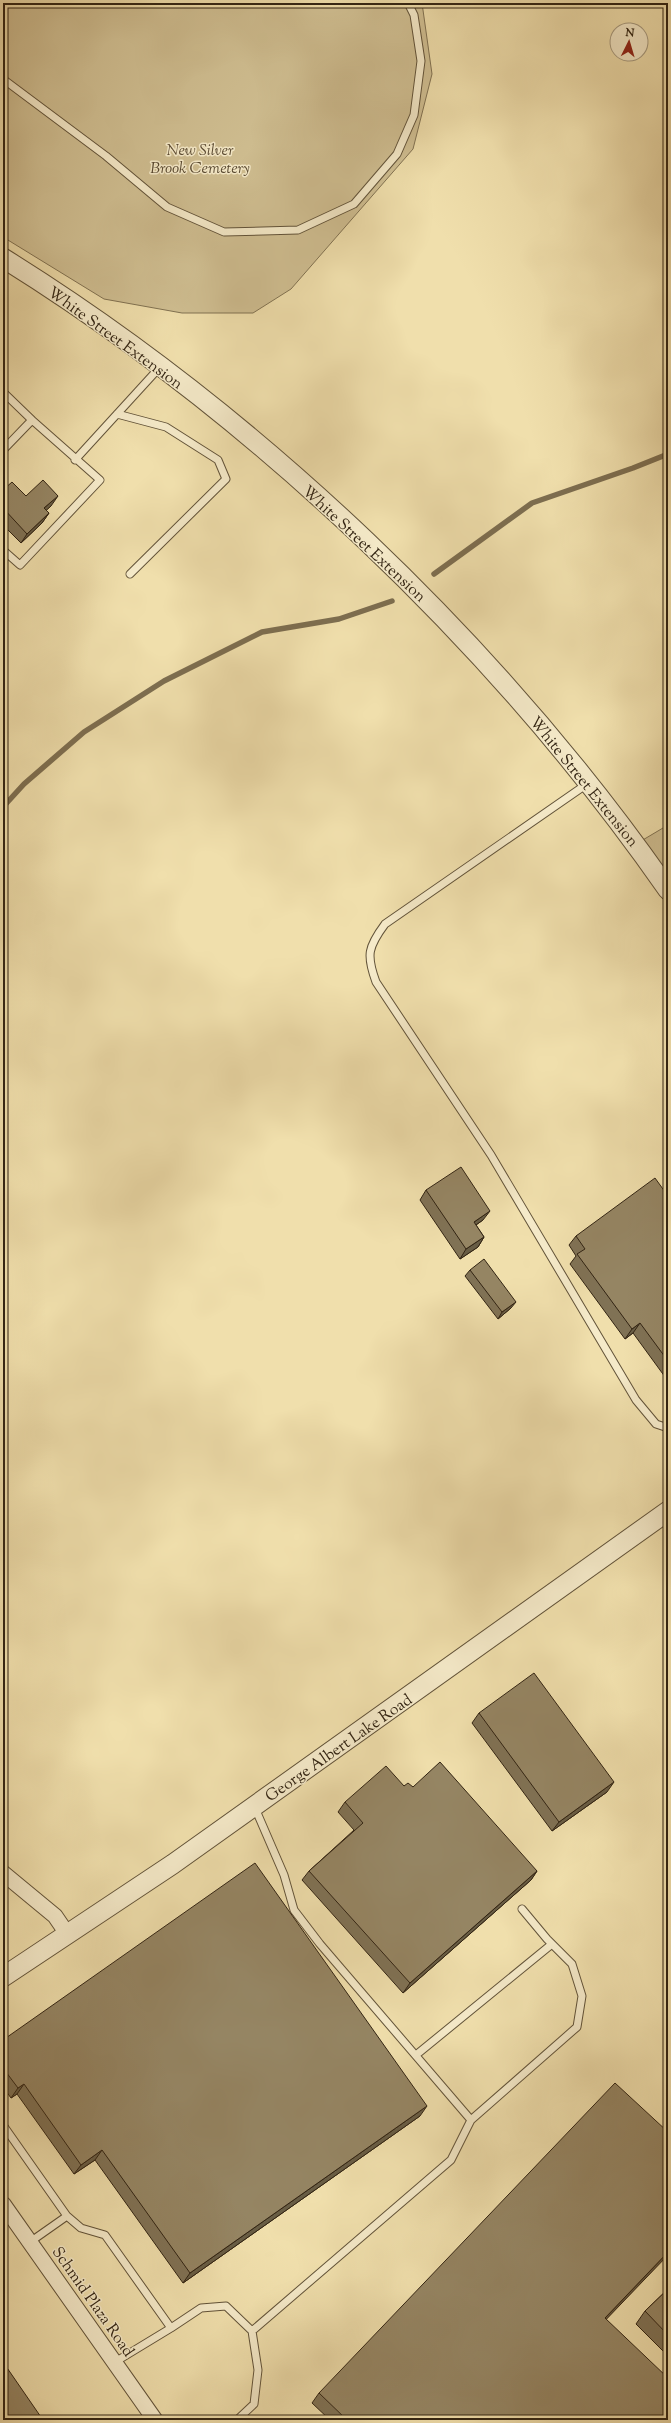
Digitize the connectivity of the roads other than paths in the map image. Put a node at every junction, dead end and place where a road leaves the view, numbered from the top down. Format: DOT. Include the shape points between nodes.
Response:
graph roads {
  1 [pos="408,3"];
  2 [pos="3,78"];
  3 [pos="3,258"];
  4 [pos="160,367"];
  5 [pos="3,392"];
  6 [pos="117,414"];
  7 [pos="32,420"];
  8 [pos="3,450"];
  9 [pos="75,460"];
  10 [pos="3,550"];
  11 [pos="130,574"];
  12 [pos="588,783"];
  13 [pos="668,890"];
  14 [pos="668,1428"];
  15 [pos="668,1511"];
  16 [pos="254,1807"];
  17 [pos="3,1873"];
  18 [pos="522,1909"];
  19 [pos="68,1935"];
  20 [pos="552,1944"];
  21 [pos="3,1977"];
  22 [pos="416,2055"];
  23 [pos="471,2120"];
  24 [pos="3,2125"];
  25 [pos="3,2204"];
  26 [pos="67,2216"];
  27 [pos="30,2242"];
  28 [pos="171,2328"];
  29 [pos="252,2331"];
  30 [pos="115,2362"];
  31 [pos="155,2420"];
  32 [pos="237,2420"];
  1 -- 2 [label="lane" via="414,15 421,61 414,115 397,154 354,204 298,230 224,232 167,207 106,156"];
  3 -- 4 [label="street, White Street Extension" via="64,297"];
  4 -- 6 [label="lane"];
  4 -- 12 [label="street, White Street Extension" via="247,436 334,512 412,586 527,708"];
  5 -- 7 [label="lane"];
  6 -- 9 [label="lane"];
  6 -- 11 [label="lane" via="166,427 218,460 226,478"];
  7 -- 8 [label="lane"];
  7 -- 9 [label="lane"];
  9 -- 10 [label="lane" via="100,480 20,565"];
  12 -- 13 [label="street, White Street Extension"];
  12 -- 14 [label="lane" via="385,924 371,944 369,963 376,982 491,1154 636,1400 656,1424"];
  15 -- 16 [label="street, George Albert Lake Road"];
  16 -- 19 [label="street, George Albert Lake Road"];
  16 -- 22 [label="lane" via="284,1875 294,1910"];
  17 -- 19 [label="street" via="55,1916"];
  18 -- 20 [label="lane"];
  19 -- 21 [label="street, George Albert Lake Road"];
  20 -- 22 [label="lane"];
  20 -- 23 [label="lane" via="572,1964 582,1996 577,2027"];
  22 -- 23 [label="lane"];
  23 -- 29 [label="lane" via="451,2160"];
  24 -- 26 [label="lane"];
  25 -- 27 [label="street, Schmid Plaza Road"];
  26 -- 27 [label="lane"];
  26 -- 28 [label="lane" via="81,2228 105,2235"];
  27 -- 30 [label="street, Schmid Plaza Road"];
  28 -- 29 [label="lane" via="201,2308 226,2306"];
  28 -- 30 [label="lane"];
  29 -- 32 [label="lane" via="258,2370 254,2404"];
  30 -- 31 [label="street, Schmid Plaza Road"];
}
